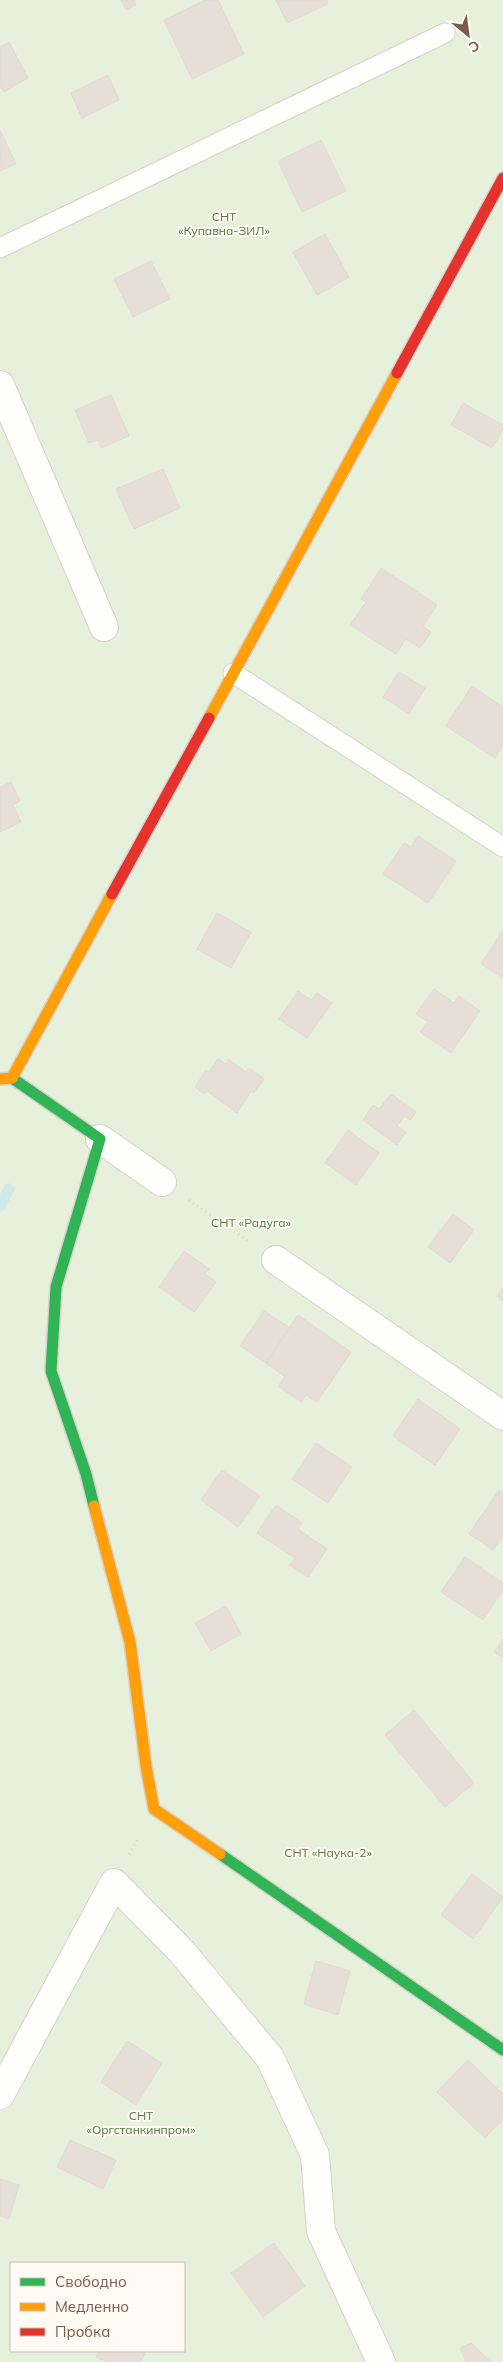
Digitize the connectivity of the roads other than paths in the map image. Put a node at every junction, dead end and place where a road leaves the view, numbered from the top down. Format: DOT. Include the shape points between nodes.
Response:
graph roads {
  1 [pos="445,33"];
  2 [pos="503,178"];
  3 [pos="0,248"];
  4 [pos="0,385"];
  5 [pos="104,627"];
  6 [pos="233,673"];
  7 [pos="503,847"];
  8 [pos="6,1079"];
  9 [pos="100,1138"];
  10 [pos="162,1182"];
  11 [pos="276,1260"];
  12 [pos="503,1416"];
  13 [pos="503,2050"];
  14 [pos="0,2095"];
  15 [pos="381,2362"];
  1 -- 3 [label="lane"];
  2 -- 6 [label="street"];
  4 -- 5 [label="street"];
  6 -- 7 [label="lane"];
  6 -- 8 [label="street"];
  8 -- 9 [label="street"];
  9 -- 10 [label="street"];
  9 -- 13 [label="street" via="56,1287 52,1371 86,1474 130,1642 154,1809"];
  11 -- 12 [label="street"];
  14 -- 15 [label="street" via="114,1883 182,1952 270,2058 315,2155 322,2231"];
}
